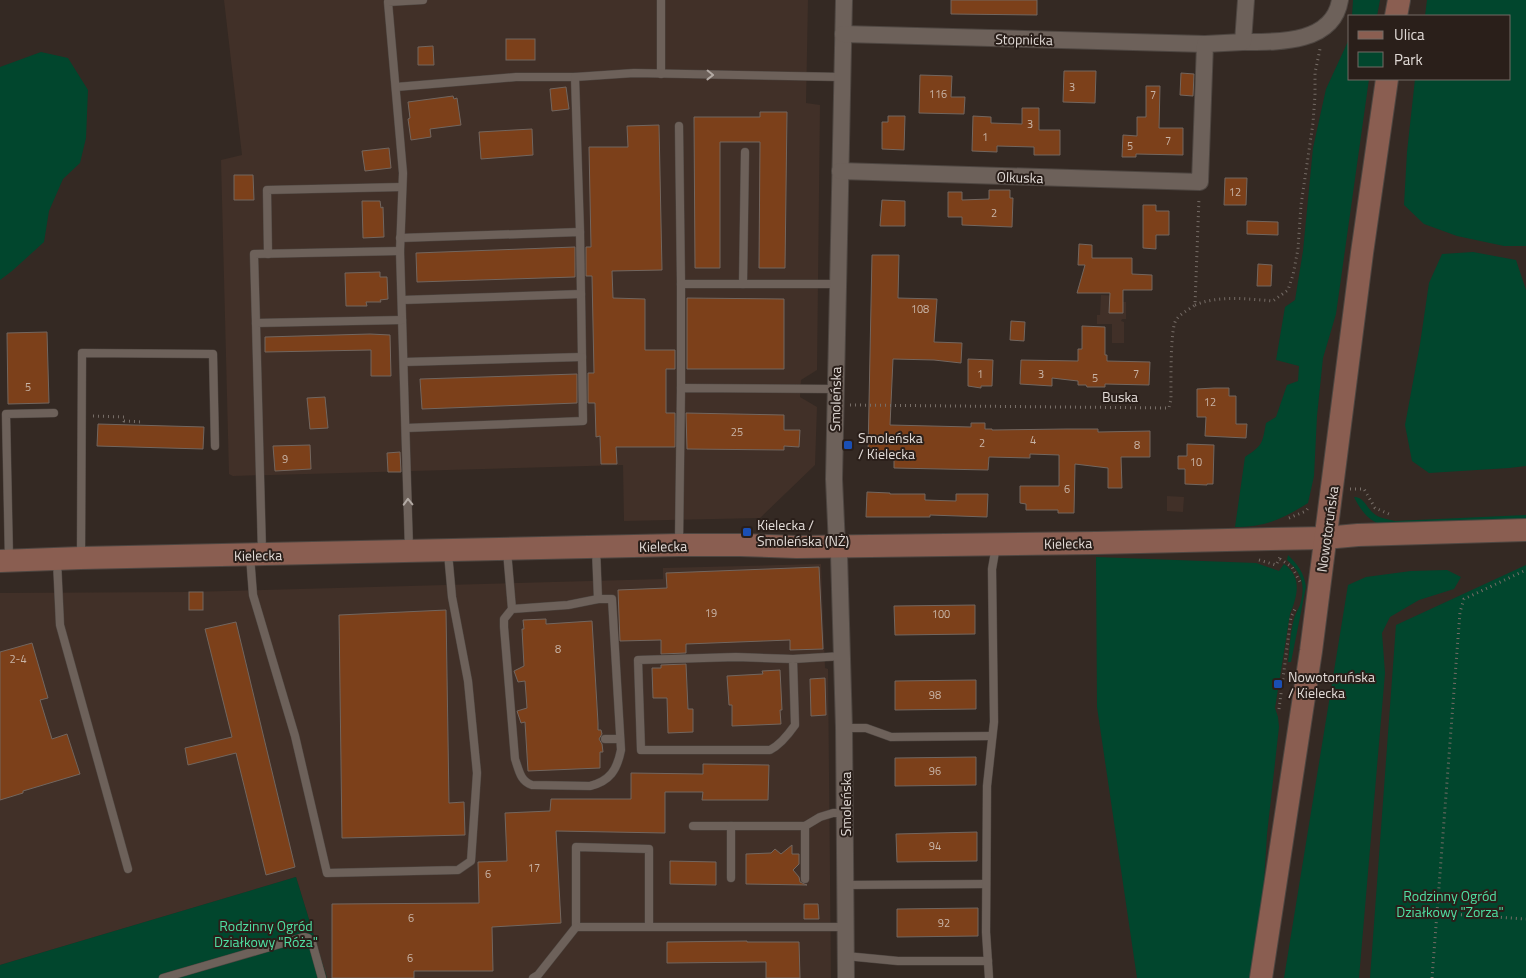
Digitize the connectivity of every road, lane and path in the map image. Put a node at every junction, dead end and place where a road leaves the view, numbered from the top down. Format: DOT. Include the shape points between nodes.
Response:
graph roads {
  1 [pos="423,0"];
  2 [pos="661,0"];
  3 [pos="844,0"];
  4 [pos="1246,0"];
  5 [pos="1340,0"];
  6 [pos="1399,0"];
  7 [pos="1396,15"];
  8 [pos="1321,30"];
  9 [pos="843,34"];
  10 [pos="1242,42"];
  11 [pos="1205,44"];
  12 [pos="661,74"];
  13 [pos="576,77"];
  14 [pos="842,77"];
  15 [pos="1387,80"];
  16 [pos="396,87"];
  17 [pos="679,126"];
  18 [pos="745,152"];
  19 [pos="840,172"];
  20 [pos="1200,182"];
  21 [pos="402,187"];
  22 [pos="580,232"];
  23 [pos="400,238"];
  24 [pos="400,251"];
  25 [pos="268,254"];
  26 [pos="681,284"];
  27 [pos="743,284"];
  28 [pos="838,284"];
  29 [pos="581,294"];
  30 [pos="402,300"];
  31 [pos="1195,306"];
  32 [pos="402,320"];
  33 [pos="256,323"];
  34 [pos="582,357"];
  35 [pos="404,362"];
  36 [pos="681,388"];
  37 [pos="835,397"];
  38 [pos="54,413"];
  39 [pos="82,416"];
  40 [pos="142,422"];
  41 [pos="406,428"];
  42 [pos="215,446"];
  43 [pos="1332,488"];
  44 [pos="1311,503"];
  45 [pos="1395,517"];
  46 [pos="1526,530"];
  47 [pos="1325,538"];
  48 [pos="996,544"];
  49 [pos="679,545"];
  50 [pos="837,546"];
  51 [pos="596,547"];
  52 [pos="507,549"];
  53 [pos="1279,549"];
  54 [pos="447,550"];
  55 [pos="410,551"];
  56 [pos="256,555"];
  57 [pos="81,558"];
  58 [pos="57,560"];
  59 [pos="5,561"];
  60 [pos="1526,570"];
  61 [pos="1301,586"];
  62 [pos="598,600"];
  63 [pos="1297,606"];
  64 [pos="512,609"];
  65 [pos="843,656"];
  66 [pos="792,659"];
  67 [pos="1279,708"];
  68 [pos="844,728"];
  69 [pos="992,736"];
  70 [pos="605,739"];
  71 [pos="620,739"];
  72 [pos="845,812"];
  73 [pos="693,826"];
  74 [pos="731,826"];
  75 [pos="805,826"];
  76 [pos="128,869"];
  77 [pos="731,878"];
  78 [pos="805,879"];
  79 [pos="986,884"];
  80 [pos="845,885"];
  81 [pos="1436,913"];
  82 [pos="1526,919"];
  83 [pos="576,927"];
  84 [pos="648,927"];
  85 [pos="846,927"];
  86 [pos="846,956"];
  87 [pos="988,961"];
  88 [pos="196,968"];
  89 [pos="163,978"];
  90 [pos="198,978"];
  91 [pos="322,978"];
  92 [pos="533,978"];
  93 [pos="846,978"];
  94 [pos="989,978"];
  95 [pos="1261,978"];
  96 [pos="1432,978"];
  1 -- 16 [label="lane" via="388,2"];
  2 -- 12 [label="lane"];
  3 -- 9 [label="street, Smoleńska"];
  4 -- 10 [label="street"];
  5 -- 8 [label="street" via="1332,20"];
  6 -- 7 [label="street"];
  8 -- 10 [label="street, Stopnicka" via="1287,40"];
  8 -- 31 [label="path" via="1298,249 1288,290 1273,301 1216,300"];
  9 -- 11 [label="street, Stopnicka"];
  9 -- 14 [label="street, Smoleńska"];
  10 -- 11 [label="street, Stopnicka"];
  11 -- 20 [label="street"];
  12 -- 13 [label="lane"];
  12 -- 14 [label="lane, one-way"];
  13 -- 16 [label="lane" via="516,77"];
  13 -- 22 [label="lane"];
  14 -- 19 [label="street, Smoleńska"];
  15 -- 43 [label="street, Nowotoruńska"];
  16 -- 21 [label="lane"];
  17 -- 26 [label="lane"];
  18 -- 27 [label="lane"];
  19 -- 20 [label="street, Olkuska"];
  19 -- 28 [label="street, Smoleńska"];
  20 -- 31 [label="path"];
  21 -- 23 [label="lane"];
  21 -- 25 [label="lane" via="267,190"];
  22 -- 23 [label="lane"];
  22 -- 29 [label="lane"];
  23 -- 24 [label="lane"];
  24 -- 25 [label="lane"];
  24 -- 30 [label="lane"];
  25 -- 33 [label="lane" via="254,254"];
  26 -- 27 [label="lane"];
  26 -- 36 [label="lane"];
  27 -- 28 [label="lane"];
  28 -- 37 [label="street, Smoleńska"];
  29 -- 30 [label="lane"];
  29 -- 34 [label="lane"];
  30 -- 32 [label="lane"];
  31 -- 37 [label="path, Buska" via="1175,321 1169,408"];
  32 -- 33 [label="lane"];
  32 -- 35 [label="lane"];
  33 -- 56 [label="lane"];
  34 -- 35 [label="lane"];
  34 -- 41 [label="lane" via="583,421"];
  35 -- 41 [label="lane"];
  36 -- 37 [label="lane"];
  36 -- 49 [label="lane"];
  37 -- 50 [label="street, Smoleńska"];
  38 -- 59 [label="lane" via="6,414"];
  39 -- 40 [label="path" via="124,417 124,422"];
  39 -- 42 [label="lane" via="82,353 214,354"];
  39 -- 57 [label="lane"];
  55 -- 41 [label="lane, one-way"];
  43 -- 45 [label="path" via="1364,489 1375,508"];
  43 -- 47 [label="street, Nowotoruńska"];
  44 -- 53 [label="path" via="1306,511 1282,522"];
  46 -- 47 [label="street, Kielecka"];
  47 -- 53 [label="street, Kielecka"];
  47 -- 95 [label="street, Nowotoruńska"];
  48 -- 50 [label="street, Kielecka"];
  48 -- 53 [label="street, Kielecka"];
  48 -- 69 [label="lane" via="992,569"];
  49 -- 50 [label="street, Kielecka"];
  49 -- 51 [label="street, Kielecka"];
  50 -- 65 [label="street, Smoleńska"];
  51 -- 52 [label="street, Kielecka"];
  51 -- 62 [label="lane"];
  52 -- 54 [label="street, Kielecka"];
  52 -- 64 [label="lane"];
  53 -- 61 [label="path"];
  54 -- 55 [label="street, Kielecka"];
  54 -- 56 [label="lane" via="452,597 468,681 477,773 471,861 458,870 328,873 295,736 253,595"];
  55 -- 56 [label="street, Kielecka"];
  56 -- 57 [label="street, Kielecka"];
  57 -- 58 [label="street, Kielecka"];
  58 -- 59 [label="street, Kielecka"];
  58 -- 76 [label="lane" via="60,625"];
  60 -- 81 [label="path" via="1464,599 1460,612"];
  62 -- 64 [label="lane"];
  62 -- 71 [label="lane" via="612,599"];
  63 -- 67 [label="path" via="1292,617"];
  64 -- 71 [label="lane" via="504,620 504,627 515,758 526,783 598,784 612,776 616,768"];
  65 -- 66 [label="lane"];
  65 -- 68 [label="street, Smoleńska"];
  66 -- 66 [label="lane" via="638,660 641,750 770,750 780,744 795,725"];
  68 -- 69 [label="lane" via="866,728 891,737"];
  68 -- 72 [label="street, Smoleńska"];
  69 -- 79 [label="lane" via="987,786"];
  70 -- 71 [label="lane"];
  72 -- 75 [label="lane" via="820,817"];
  72 -- 80 [label="street, Smoleńska"];
  73 -- 74 [label="lane"];
  74 -- 75 [label="lane"];
  74 -- 77 [label="lane"];
  75 -- 78 [label="lane"];
  79 -- 80 [label="lane"];
  79 -- 87 [label="lane"];
  80 -- 85 [label="street, Smoleńska"];
  81 -- 82 [label="path"];
  81 -- 96 [label="path"];
  83 -- 84 [label="lane"];
  83 -- 84 [label="lane" via="576,846 649,849"];
  83 -- 92 [label="lane"];
  84 -- 85 [label="lane"];
  85 -- 86 [label="street, Smoleńska"];
  86 -- 87 [label="lane" via="898,961"];
  86 -- 93 [label="street, Smoleńska"];
  87 -- 94 [label="lane"];
  88 -- 89 [label="lane"];
  88 -- 90 [label="lane"];
  88 -- 91 [label="lane" via="304,937 312,942"];
}
